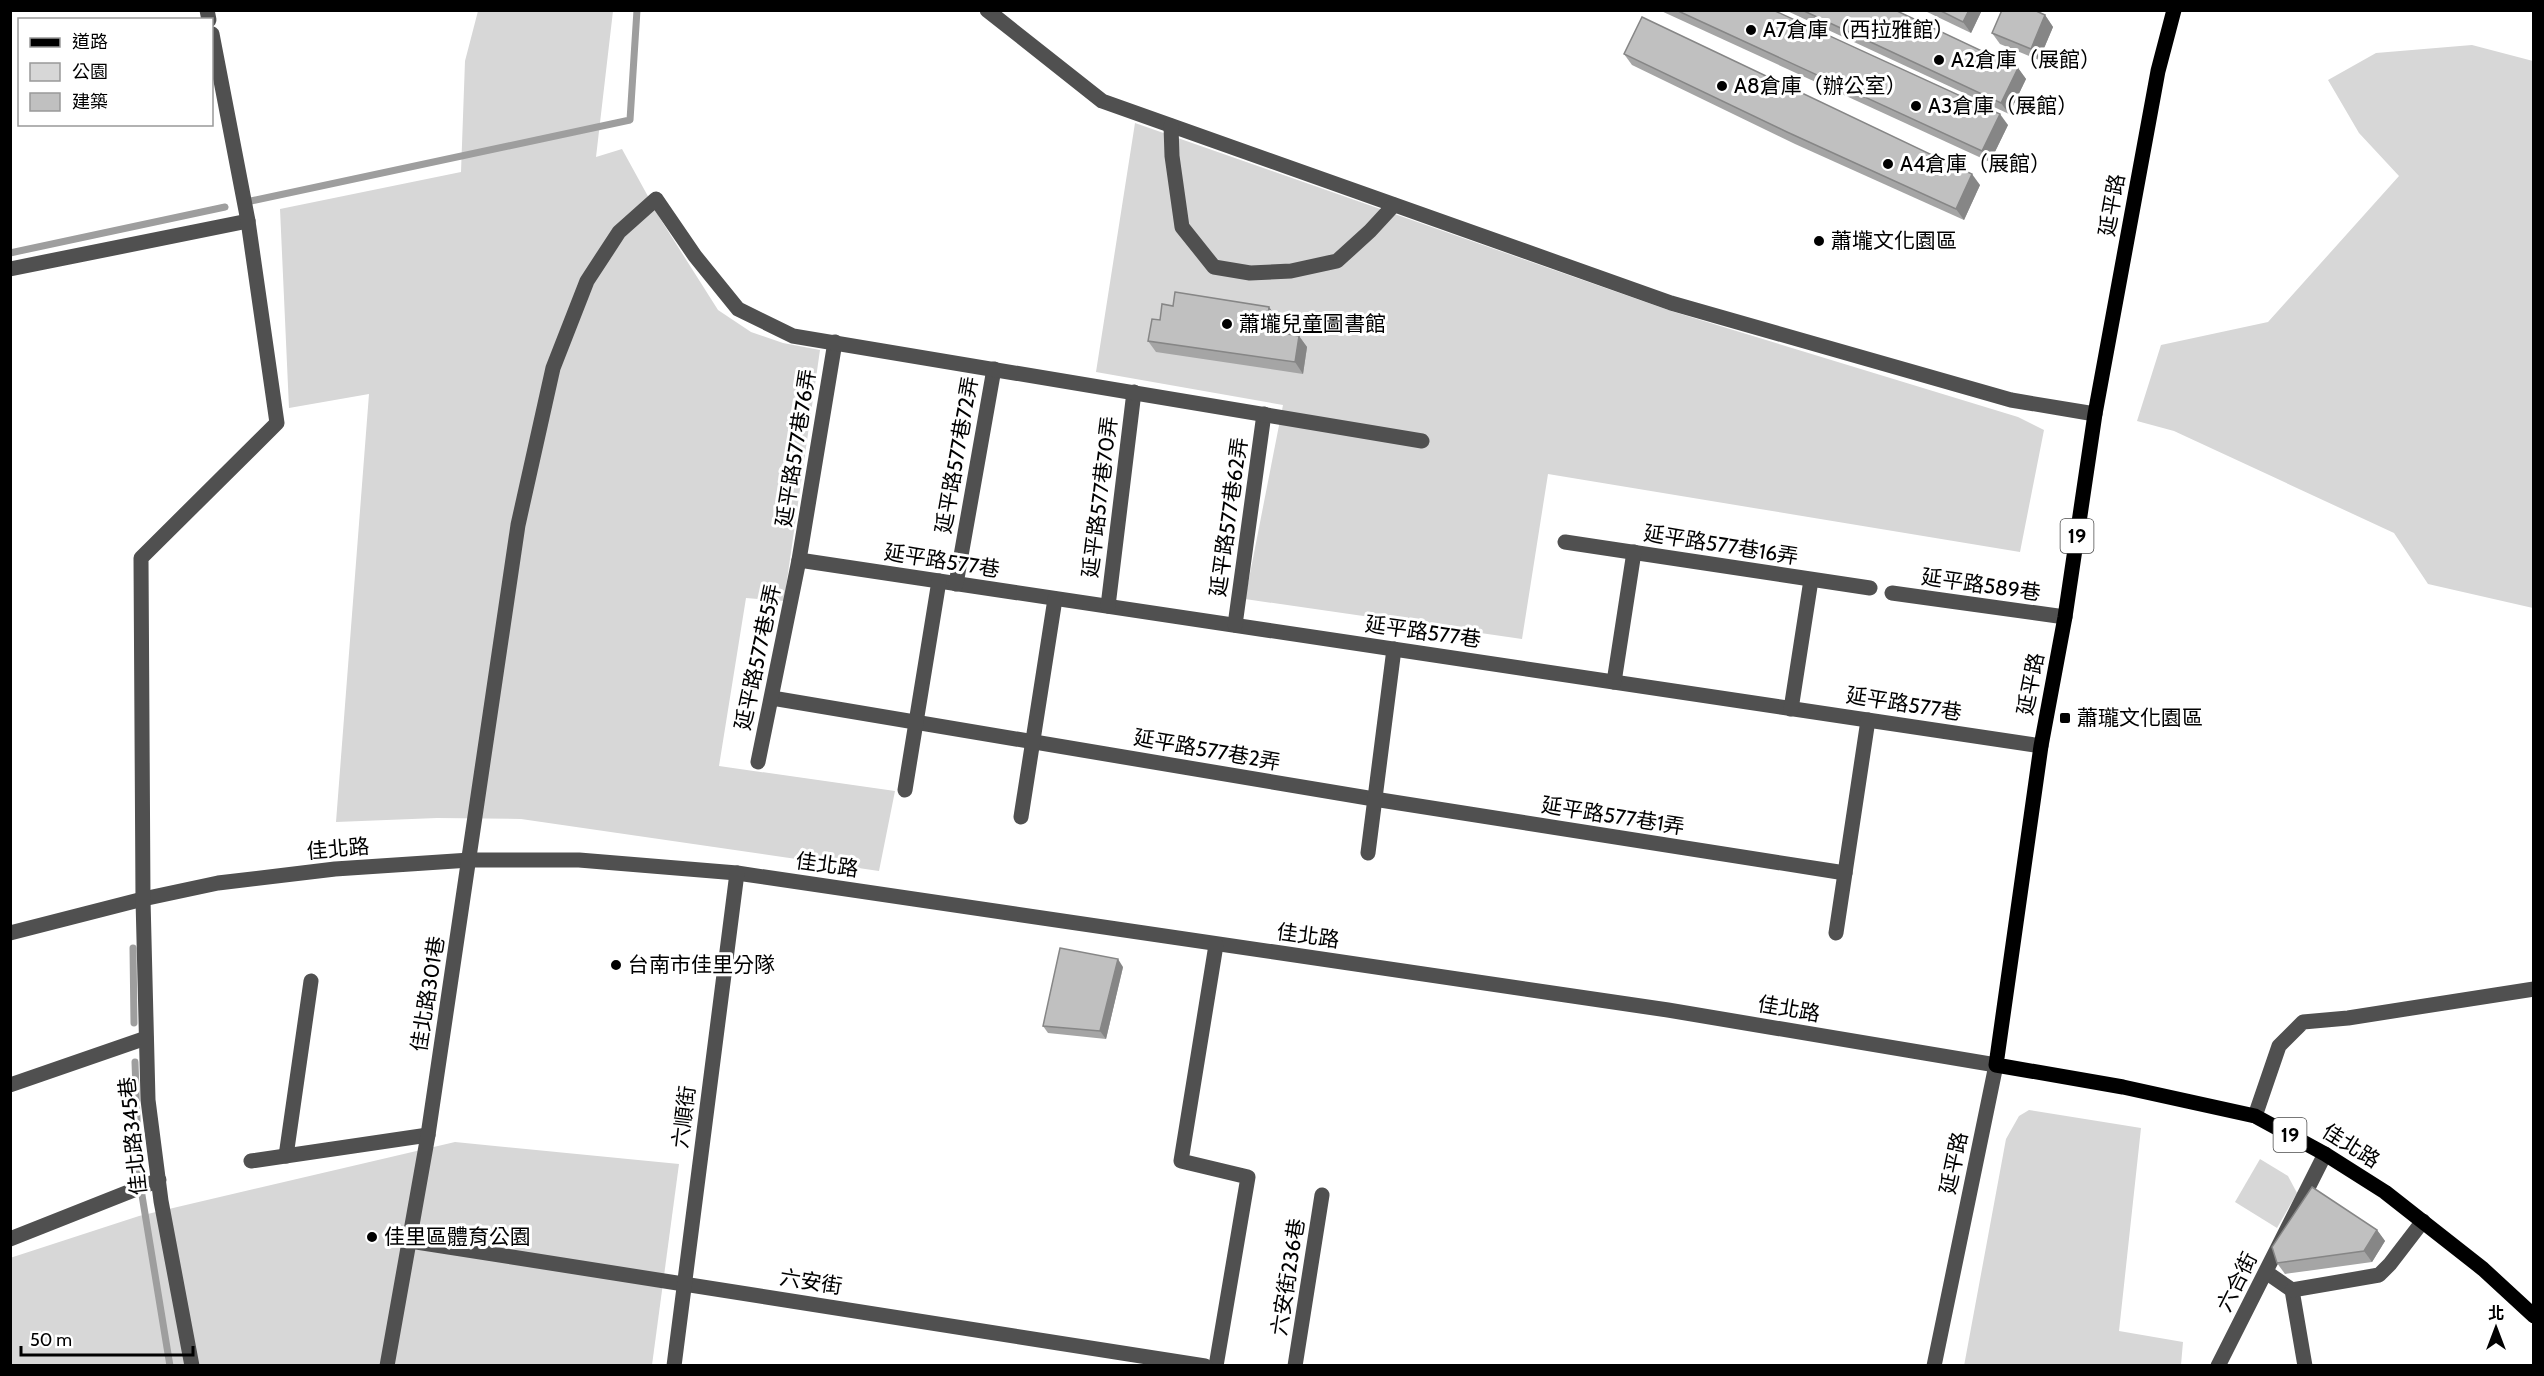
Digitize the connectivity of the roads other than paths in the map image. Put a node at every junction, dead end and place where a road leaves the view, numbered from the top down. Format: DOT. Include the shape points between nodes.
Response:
graph roads {
  1 [pos="987,10"];
  2 [pos="2174,10"];
  3 [pos="213,38"];
  4 [pos="1171,126"];
  5 [pos="1394,205"];
  6 [pos="248,221"];
  7 [pos="10,269"];
  8 [pos="835,342"];
  9 [pos="994,369"];
  10 [pos="1134,392"];
  11 [pos="1264,414"];
  12 [pos="2095,414"];
  13 [pos="1422,441"];
  14 [pos="1565,542"];
  15 [pos="1634,552"];
  16 [pos="799,560"];
  17 [pos="1811,580"];
  18 [pos="939,581"];
  19 [pos="956,584"];
  20 [pos="1870,588"];
  21 [pos="1892,593"];
  22 [pos="1055,599"];
  23 [pos="1108,606"];
  24 [pos="2065,618"];
  25 [pos="1235,626"];
  26 [pos="1394,649"];
  27 [pos="1614,682"];
  28 [pos="772,698"];
  29 [pos="1791,709"];
  30 [pos="1868,720"];
  31 [pos="917,723"];
  32 [pos="1033,742"];
  33 [pos="2041,746"];
  34 [pos="758,762"];
  35 [pos="904,790"];
  36 [pos="1374,799"];
  37 [pos="1020,817"];
  38 [pos="1368,853"];
  39 [pos="470,860"];
  40 [pos="737,873"];
  41 [pos="1845,873"];
  42 [pos="143,899"];
  43 [pos="10,933"];
  44 [pos="1836,933"];
  45 [pos="1216,945"];
  46 [pos="311,981"];
  47 [pos="2534,989"];
  48 [pos="146,1038"];
  49 [pos="1996,1065"];
  50 [pos="10,1085"];
  51 [pos="2255,1116"];
  52 [pos="428,1136"];
  53 [pos="2325,1154"];
  54 [pos="286,1156"];
  55 [pos="251,1161"];
  56 [pos="159,1180"];
  57 [pos="1322,1195"];
  58 [pos="2423,1221"];
  59 [pos="10,1239"];
  60 [pos="410,1241"];
  61 [pos="2266,1272"];
  62 [pos="685,1284"];
  63 [pos="2292,1290"];
  64 [pos="2534,1316"];
  65 [pos="192,1365"];
  66 [pos="387,1365"];
  67 [pos="675,1365"];
  68 [pos="1205,1365"];
  69 [pos="1216,1365"];
  70 [pos="1295,1365"];
  71 [pos="1934,1365"];
  72 [pos="2218,1365"];
  73 [pos="2305,1365"];
  1 -- 4 [label="street" via="1102,101"];
  2 -- 12 [label="main road, 延平路 / 19" via="2158,71"];
  3 -- 6 [label="street"];
  4 -- 5 [label="street"];
  4 -- 5 [label="street" via="1182,227 1214,267 1250,273 1291,271 1337,261"];
  5 -- 12 [label="street" via="1671,303 2012,400"];
  6 -- 7 [label="street"];
  6 -- 42 [label="street, 佳北路345巷" via="277,423 141,558"];
  8 -- 9 [label="street"];
  8 -- 16 [label="street, 延平路577巷76弄"];
  8 -- 39 [label="street, 佳北路301巷" via="793,336 738,309 694,256 656,199 619,232 587,280 553,368 518,525"];
  9 -- 10 [label="street"];
  9 -- 19 [label="street, 延平路577巷72弄"];
  10 -- 11 [label="street"];
  10 -- 23 [label="street, 延平路577巷70弄"];
  11 -- 13 [label="street"];
  11 -- 25 [label="street, 延平路577巷62弄"];
  12 -- 24 [label="main road, 延平路 / 19"];
  14 -- 15 [label="street, 延平路577巷16弄"];
  15 -- 17 [label="street, 延平路577巷16弄"];
  15 -- 27 [label="street"];
  16 -- 18 [label="street, 延平路577巷"];
  16 -- 28 [label="street, 延平路577巷5弄"];
  17 -- 20 [label="street, 延平路577巷16弄"];
  17 -- 29 [label="street"];
  18 -- 19 [label="street, 延平路577巷"];
  18 -- 31 [label="street"];
  19 -- 22 [label="street, 延平路577巷"];
  21 -- 24 [label="street, 延平路589巷"];
  22 -- 23 [label="street, 延平路577巷"];
  22 -- 32 [label="street"];
  23 -- 25 [label="street, 延平路577巷"];
  24 -- 33 [label="main road, 延平路 / 19"];
  25 -- 26 [label="street, 延平路577巷"];
  26 -- 27 [label="street, 延平路577巷"];
  26 -- 36 [label="street"];
  27 -- 29 [label="street, 延平路577巷"];
  28 -- 31 [label="street, 延平路577巷2弄"];
  28 -- 34 [label="street, 延平路577巷5弄"];
  29 -- 30 [label="street, 延平路577巷"];
  30 -- 33 [label="street, 延平路577巷"];
  30 -- 41 [label="street"];
  31 -- 32 [label="street, 延平路577巷2弄"];
  31 -- 35 [label="street"];
  32 -- 36 [label="street, 延平路577巷2弄"];
  32 -- 37 [label="street"];
  33 -- 49 [label="main road, 延平路 / 19"];
  36 -- 38 [label="street"];
  36 -- 41 [label="street, 延平路577巷1弄"];
  39 -- 40 [label="street, 佳北路" via="579,860"];
  39 -- 42 [label="street, 佳北路" via="335,869 218,883"];
  39 -- 52 [label="street, 佳北路301巷"];
  40 -- 45 [label="street, 佳北路"];
  40 -- 62 [label="street, 六順街"];
  41 -- 44 [label="street"];
  42 -- 43 [label="street, 佳北路"];
  42 -- 48 [label="street, 佳北路345巷"];
  45 -- 49 [label="street, 佳北路" via="1668,1010"];
  45 -- 69 [label="street" via="1181,1161 1248,1177"];
  46 -- 54 [label="street"];
  47 -- 51 [label="street" via="2302,1022 2279,1046"];
  48 -- 50 [label="street"];
  48 -- 56 [label="street, 佳北路345巷" via="148,1100"];
  49 -- 51 [label="main road, 佳北路 / 19"];
  49 -- 71 [label="street, 延平路"];
  51 -- 53 [label="main road, 佳北路 / 19"];
  52 -- 54 [label="street"];
  52 -- 60 [label="street, 佳北路301巷"];
  53 -- 58 [label="main road, 佳北路 / 19"];
  53 -- 61 [label="street, 六合街"];
  54 -- 55 [label="street"];
  56 -- 59 [label="street"];
  56 -- 65 [label="street, 佳北路345巷"];
  57 -- 70 [label="street, 六安街236巷"];
  58 -- 63 [label="street" via="2379,1275"];
  58 -- 64 [label="main road, 佳北路 / 19"];
  60 -- 62 [label="street, 六安街"];
  60 -- 66 [label="street, 佳北路301巷"];
  61 -- 63 [label="street"];
  61 -- 72 [label="street, 六合街"];
  62 -- 67 [label="street, 六順街"];
  62 -- 68 [label="street, 六安街"];
  63 -- 73 [label="street"];
}
